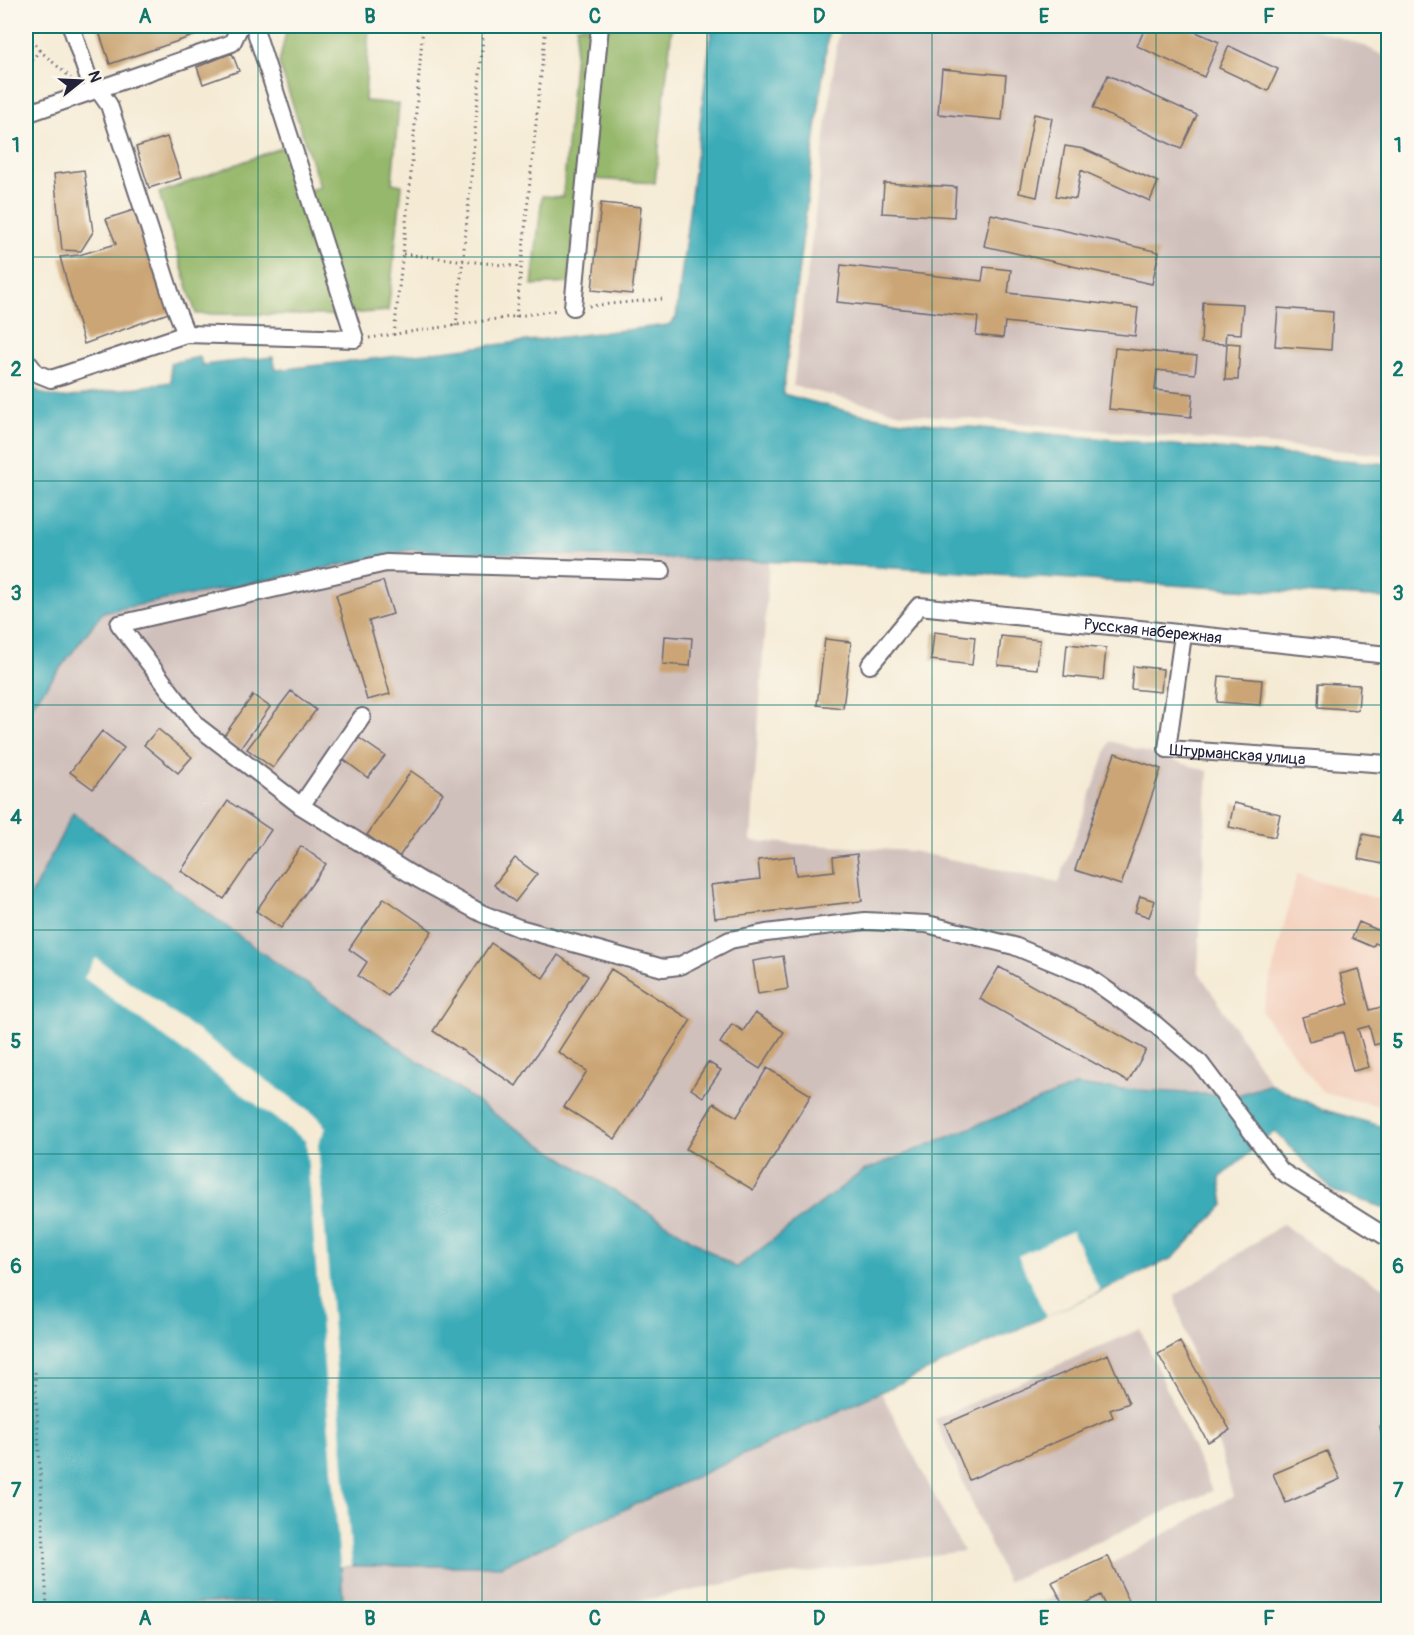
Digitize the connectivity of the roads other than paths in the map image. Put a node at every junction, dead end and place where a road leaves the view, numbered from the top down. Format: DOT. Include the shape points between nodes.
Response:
graph roads {
  1 [pos="71,26"];
  2 [pos="240,26"];
  3 [pos="254,26"];
  4 [pos="600,26"];
  5 [pos="97,89"];
  6 [pos="26,114"];
  7 [pos="573,307"];
  8 [pos="186,334"];
  9 [pos="26,360"];
  10 [pos="662,571"];
  11 [pos="1183,635"];
  12 [pos="1389,655"];
  13 [pos="870,665"];
  14 [pos="362,717"];
  15 [pos="1389,764"];
  16 [pos="301,806"];
  17 [pos="1389,1238"];
  1 -- 5 [label="street" via="87,74"];
  2 -- 5 [label="street" via="232,43"];
  3 -- 8 [label="street" via="355,339"];
  4 -- 7 [label="street"];
  5 -- 6 [label="street"];
  5 -- 8 [label="street" via="108,105"];
  8 -- 9 [label="street" via="51,379 36,373"];
  10 -- 16 [label="street" via="386,563 119,624 197,726"];
  11 -- 12 [label="street, Русская набережная"];
  11 -- 13 [label="street, Русская набережная" via="919,606"];
  11 -- 15 [label="street, Штурманская улица" via="1167,749"];
  14 -- 16 [label="street"];
  16 -- 17 [label="street" via="483,914 519,928 663,968 679,966 730,940 865,921 927,924 1014,946 1087,976 1177,1043 1200,1063 1281,1170"];
}
